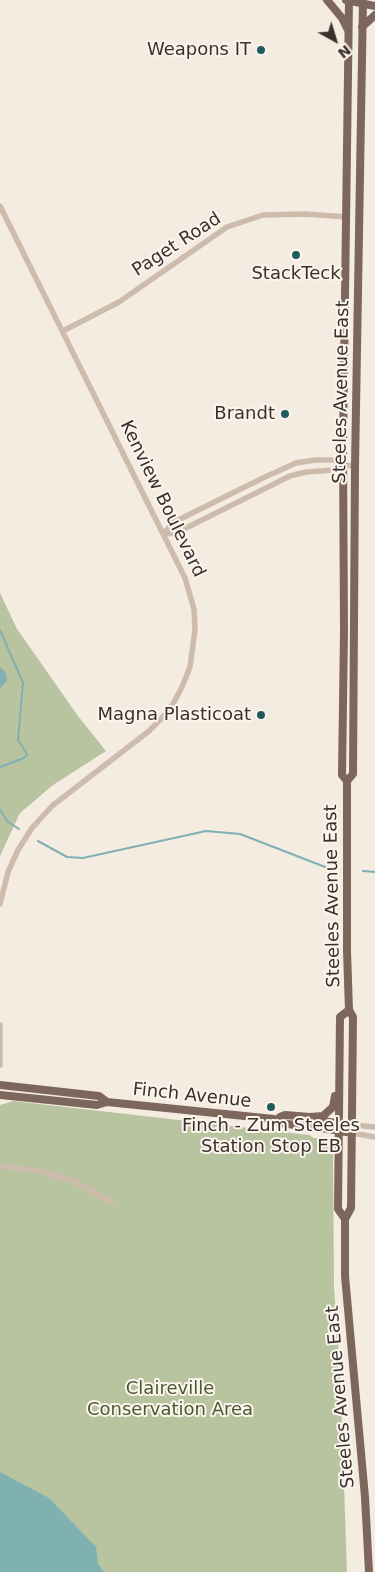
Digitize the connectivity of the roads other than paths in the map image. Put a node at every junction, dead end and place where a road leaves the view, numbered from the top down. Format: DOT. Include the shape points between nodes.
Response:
graph roads {
  1 [pos="327,0"];
  2 [pos="348,0"];
  3 [pos="363,2"];
  4 [pos="375,6"];
  5 [pos="375,15"];
  6 [pos="362,26"];
  7 [pos="349,32"];
  8 [pos="0,206"];
  9 [pos="347,217"];
  10 [pos="63,331"];
  11 [pos="343,465"];
  12 [pos="356,466"];
  13 [pos="265,477"];
  14 [pos="270,486"];
  15 [pos="164,534"];
  16 [pos="347,781"];
  17 [pos="0,904"];
  18 [pos="349,1010"];
  19 [pos="0,1025"];
  20 [pos="0,1065"];
  21 [pos="339,1075"];
  22 [pos="0,1085"];
  23 [pos="0,1095"];
  24 [pos="107,1102"];
  25 [pos="277,1118"];
  26 [pos="352,1124"];
  27 [pos="339,1127"];
  28 [pos="375,1127"];
  29 [pos="352,1133"];
  30 [pos="375,1137"];
  31 [pos="0,1166"];
  32 [pos="112,1202"];
  33 [pos="345,1218"];
  34 [pos="369,1572"];
  1 -- 7 [label="main road"];
  2 -- 3 [label="main road"];
  2 -- 7 [label="main road, Steeles Avenue East"];
  3 -- 4 [label="main road"];
  3 -- 6 [label="main road, Steeles Avenue East"];
  5 -- 6 [label="main road"];
  6 -- 12 [label="main road, Steeles Avenue East"];
  7 -- 9 [label="main road, Steeles Avenue East"];
  8 -- 10 [label="street, Kenview Boulevard"];
  9 -- 10 [label="street, Paget Road" via="263,215 227,227 119,302"];
  9 -- 11 [label="main road, Steeles Avenue East"];
  10 -- 15 [label="street, Kenview Boulevard"];
  11 -- 12 [label="street"];
  11 -- 13 [label="street" via="334,460 315,460 296,463"];
  11 -- 14 [label="street" via="333,470 290,476"];
  11 -- 16 [label="main road, Steeles Avenue East" via="342,775"];
  12 -- 16 [label="main road, Steeles Avenue East" via="354,774"];
  13 -- 14 [label="street"];
  13 -- 15 [label="street" via="172,523"];
  14 -- 15 [label="street" via="176,532"];
  15 -- 17 [label="street, Kenview Boulevard" via="185,578 194,609 193,651 182,687 173,704 149,731 52,806 32,828 8,872"];
  16 -- 18 [label="main road, Steeles Avenue East"];
  18 -- 21 [label="main road, Steeles Avenue East" via="340,1017"];
  18 -- 26 [label="main road, Steeles Avenue East" via="353,1017"];
  19 -- 20 [label="street"];
  21 -- 25 [label="main road" via="334,1104 326,1114"];
  21 -- 27 [label="main road, Steeles Avenue East"];
  22 -- 24 [label="main road, Finch Avenue" via="99,1096"];
  23 -- 24 [label="main road, Finch Avenue" via="97,1105"];
  24 -- 25 [label="main road, Finch Avenue"];
  25 -- 27 [label="main road, Finch Avenue"];
  26 -- 27 [label="main road, Finch Avenue"];
  26 -- 28 [label="street"];
  26 -- 29 [label="main road, Steeles Avenue East"];
  27 -- 29 [label="main road, Finch Avenue"];
  27 -- 33 [label="main road, Steeles Avenue East" via="338,1209"];
  29 -- 30 [label="street"];
  29 -- 33 [label="main road, Steeles Avenue East" via="352,1208"];
  31 -- 32 [label="street" via="39,1171 74,1181"];
  33 -- 34 [label="main road, Steeles Avenue East" via="345,1276"];
}
